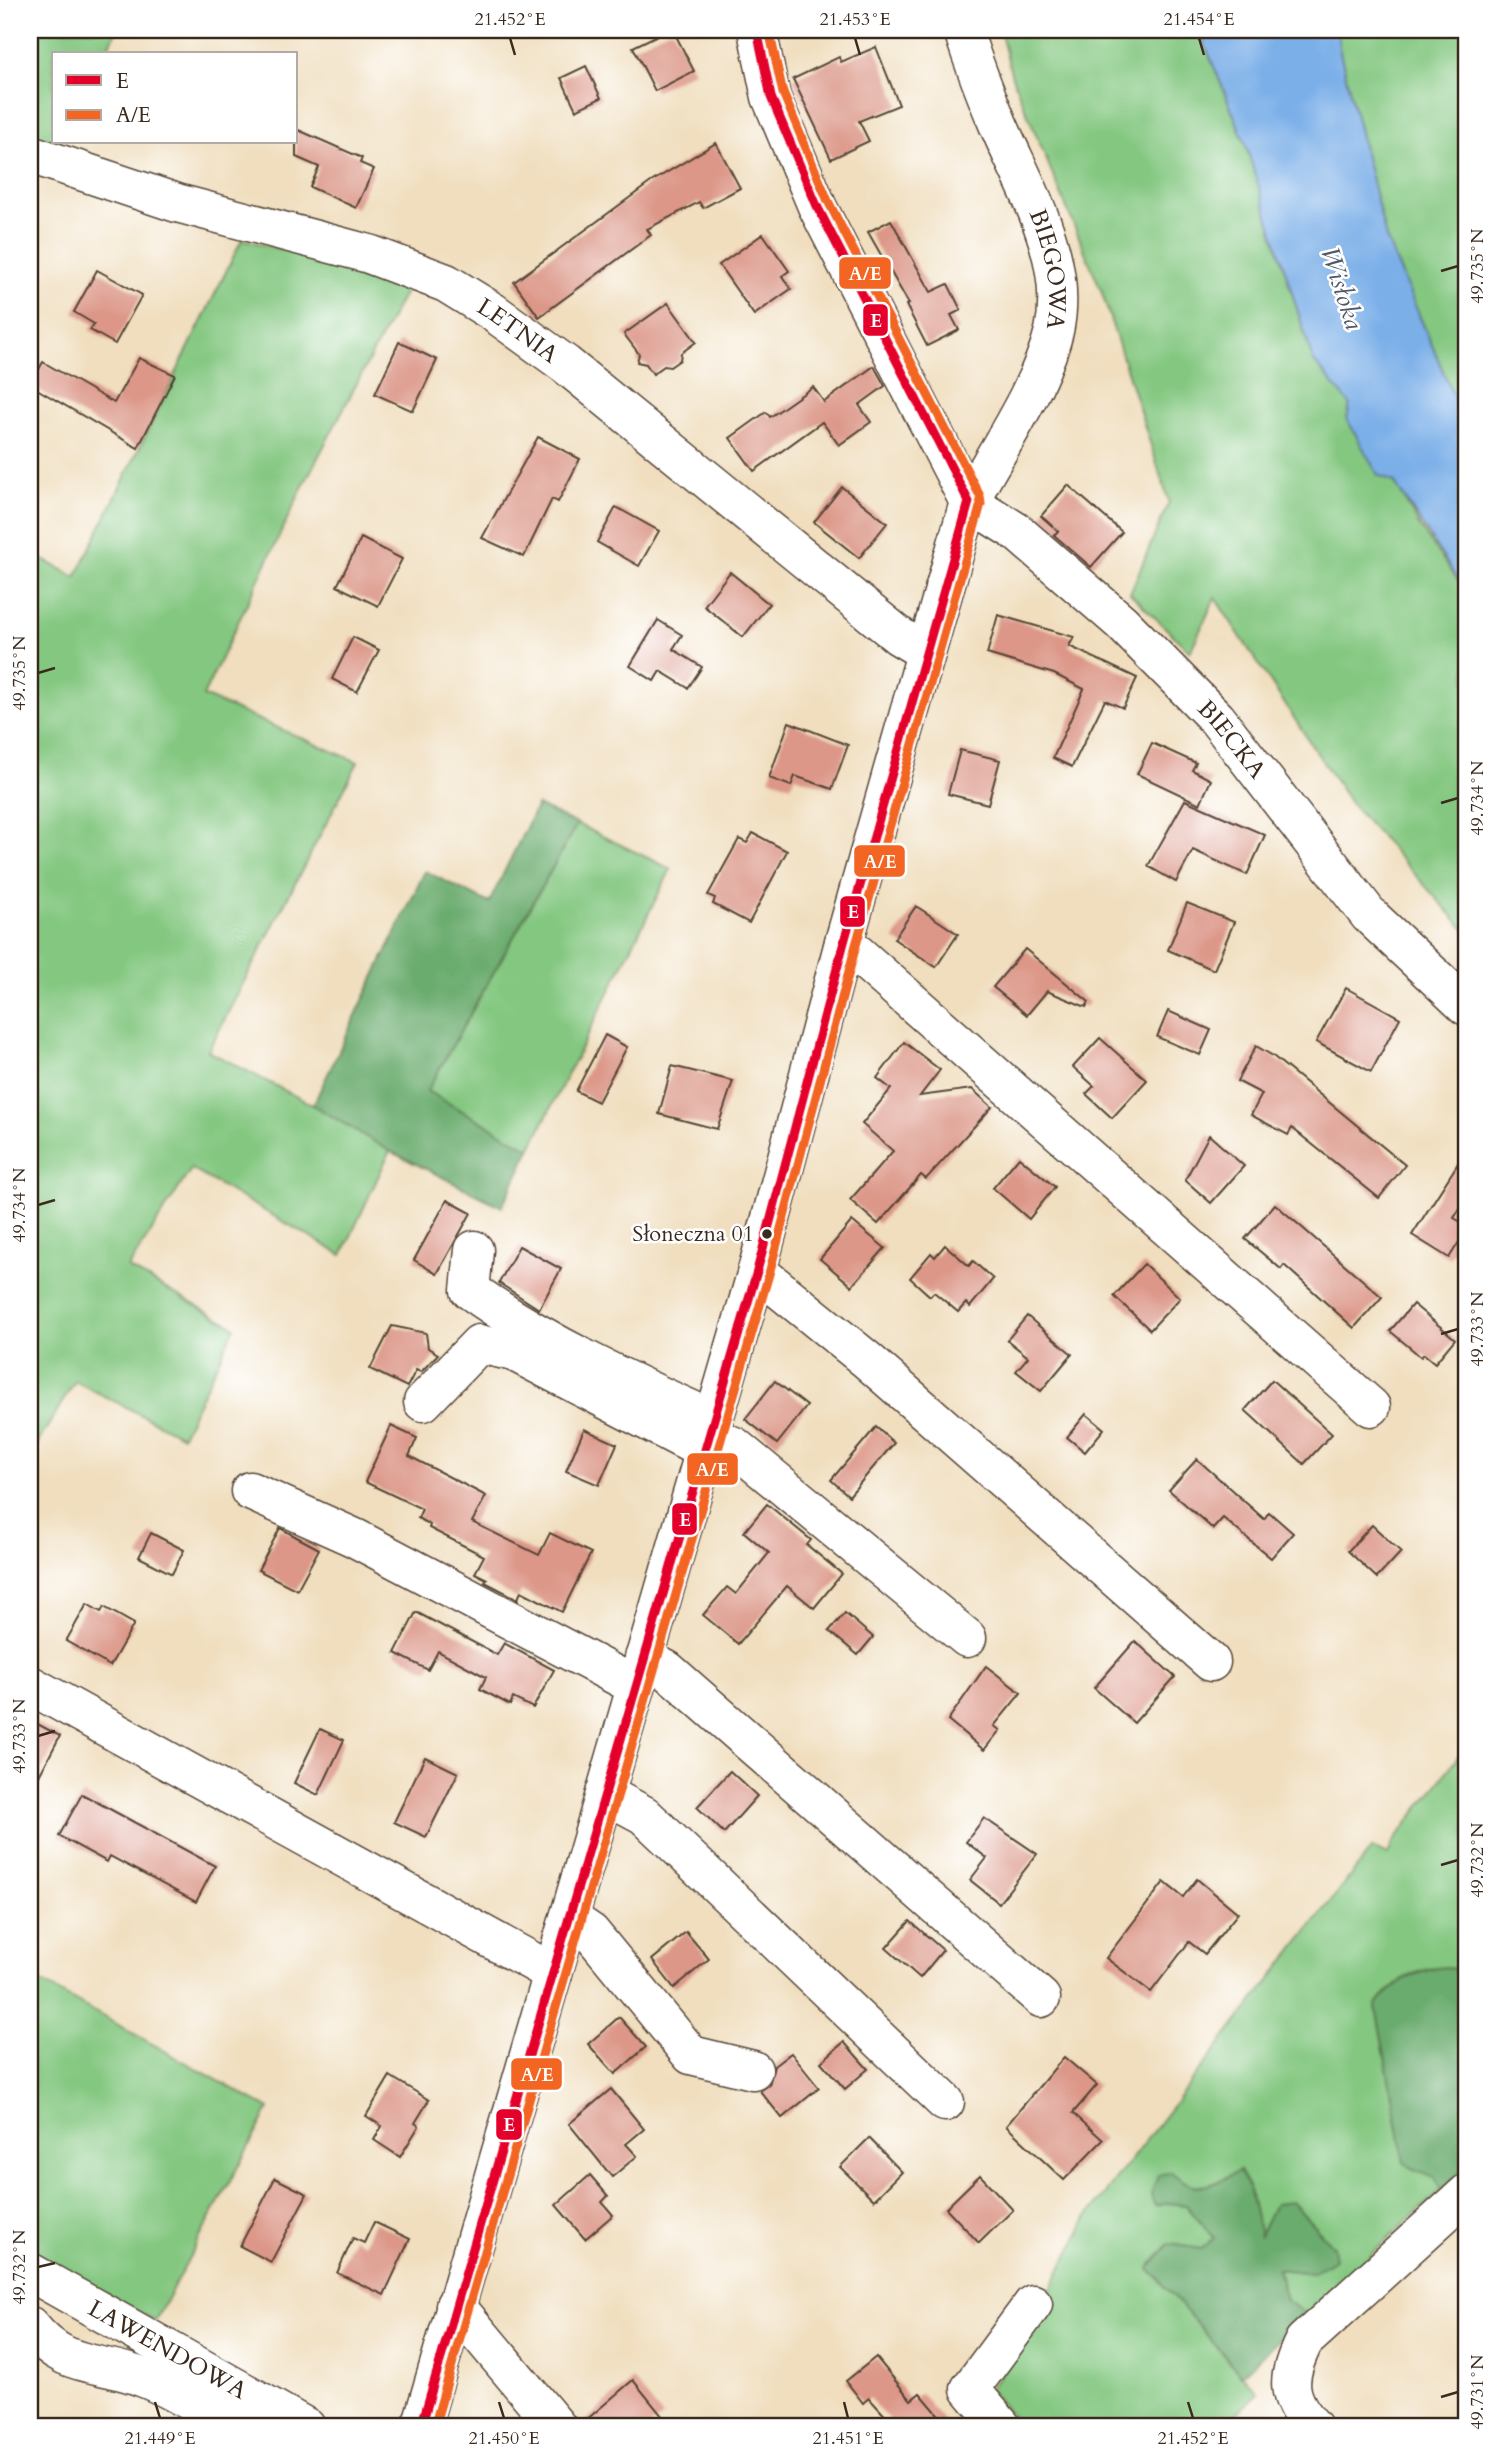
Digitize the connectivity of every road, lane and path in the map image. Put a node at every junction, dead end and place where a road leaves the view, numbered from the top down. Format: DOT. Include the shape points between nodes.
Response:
graph roads {
  1 [pos="757,30"];
  2 [pos="963,30"];
  3 [pos="30,154"];
  4 [pos="969,502"];
  5 [pos="926,652"];
  6 [pos="844,942"];
  7 [pos="1466,1006"];
  8 [pos="474,1250"];
  9 [pos="757,1271"];
  10 [pos="422,1402"];
  11 [pos="1371,1407"];
  12 [pos="709,1436"];
  13 [pos="250,1491"];
  14 [pos="967,1638"];
  15 [pos="1211,1662"];
  16 [pos="640,1672"];
  17 [pos="30,1685"];
  18 [pos="173,1786"];
  19 [pos="605,1794"];
  20 [pos="569,1918"];
  21 [pos="549,1985"];
  22 [pos="1041,1998"];
  23 [pos="753,2070"];
  24 [pos="945,2102"];
  25 [pos="1466,2194"];
  26 [pos="30,2272"];
  27 [pos="1032,2304"];
  28 [pos="455,2305"];
  29 [pos="30,2326"];
  30 [pos="235,2427"];
  31 [pos="306,2427"];
  32 [pos="421,2427"];
  33 [pos="557,2427"];
  34 [pos="1002,2427"];
  35 [pos="1313,2427"];
  1 -- 4 [label="street" via="771,97 817,206"];
  2 -- 4 [label="street, BIEGOWA" via="1045,237 1057,298 1046,356"];
  3 -- 5 [label="street, LETNIA" via="177,203 369,254 446,284 565,364 899,636"];
  4 -- 5 [label="street, BIEGOWA"];
  4 -- 7 [label="street, BIECKA" via="1017,532 1110,613 1217,719 1369,915"];
  5 -- 6 [label="street, BIEGOWA"];
  6 -- 9 [label="street, BIEGOWA"];
  6 -- 11 [label="street"];
  8 -- 12 [label="street" via="470,1290"];
  9 -- 12 [label="street, BIEGOWA"];
  9 -- 15 [label="street" via="867,1360"];
  10 -- 12 [label="street" via="479,1344 514,1352"];
  12 -- 14 [label="street" via="734,1446"];
  12 -- 16 [label="street, BIEGOWA"];
  13 -- 16 [label="street"];
  16 -- 19 [label="street, BIEGOWA"];
  16 -- 22 [label="street" via="667,1670"];
  17 -- 21 [label="street"];
  18 -- 21 [label="street"];
  19 -- 20 [label="street, BIEGOWA"];
  19 -- 24 [label="street" via="644,1815"];
  20 -- 21 [label="street, BIEGOWA"];
  20 -- 23 [label="street" via="591,1933 691,2055"];
  21 -- 28 [label="street, BIEGOWA"];
  25 -- 35 [label="street" via="1304,2341 1295,2359 1291,2391 1293,2403"];
  26 -- 31 [label="street, LAWENDOWA"];
  27 -- 34 [label="street" via="970,2389"];
  28 -- 32 [label="street, BIEGOWA"];
  28 -- 33 [label="street"];
  29 -- 30 [label="street" via="57,2353 144,2378"];
}
